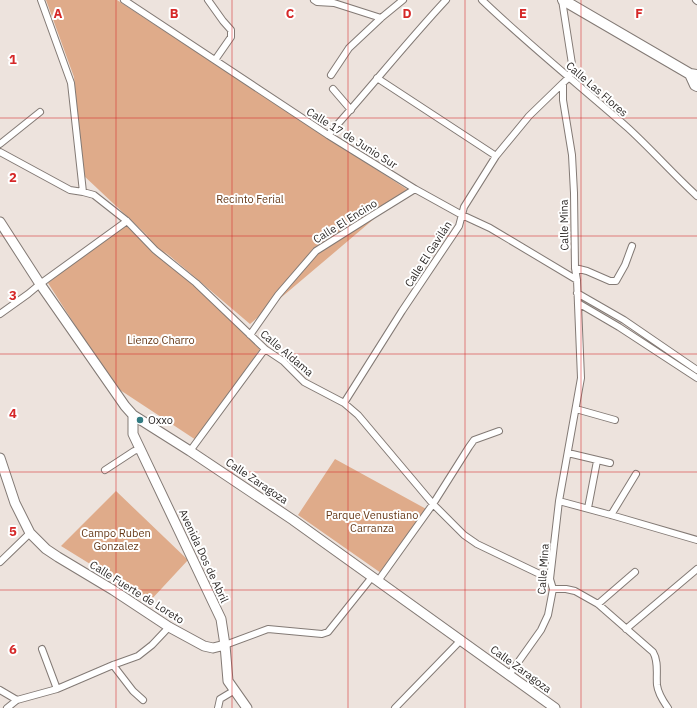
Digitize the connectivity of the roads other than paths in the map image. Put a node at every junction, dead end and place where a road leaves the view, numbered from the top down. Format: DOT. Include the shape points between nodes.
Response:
graph roads {
  1 [pos="41,0"];
  2 [pos="124,0"];
  3 [pos="208,0"];
  4 [pos="314,0"];
  5 [pos="403,0"];
  6 [pos="446,0"];
  7 [pos="482,0"];
  8 [pos="563,0"];
  9 [pos="381,18"];
  10 [pos="215,60"];
  11 [pos="694,74"];
  12 [pos="331,75"];
  13 [pos="377,78"];
  14 [pos="569,78"];
  15 [pos="563,84"];
  16 [pos="697,86"];
  17 [pos="333,89"];
  18 [pos="351,110"];
  19 [pos="40,112"];
  20 [pos="328,135"];
  21 [pos="0,144"];
  22 [pos="0,152"];
  23 [pos="496,156"];
  24 [pos="415,190"];
  25 [pos="83,192"];
  26 [pos="697,196"];
  27 [pos="462,215"];
  28 [pos="127,221"];
  29 [pos="0,222"];
  30 [pos="632,246"];
  31 [pos="575,268"];
  32 [pos="577,280"];
  33 [pos="40,284"];
  34 [pos="577,293"];
  35 [pos="578,302"];
  36 [pos="0,314"];
  37 [pos="624,320"];
  38 [pos="619,327"];
  39 [pos="250,335"];
  40 [pos="265,349"];
  41 [pos="674,355"];
  42 [pos="670,361"];
  43 [pos="697,370"];
  44 [pos="697,378"];
  45 [pos="344,403"];
  46 [pos="576,409"];
  47 [pos="133,415"];
  48 [pos="615,420"];
  49 [pos="499,431"];
  50 [pos="140,449"];
  51 [pos="190,451"];
  52 [pos="568,453"];
  53 [pos="0,458"];
  54 [pos="598,461"];
  55 [pos="610,463"];
  56 [pos="105,470"];
  57 [pos="636,474"];
  58 [pos="559,501"];
  59 [pos="433,504"];
  60 [pos="588,508"];
  61 [pos="611,515"];
  62 [pos="30,533"];
  63 [pos="697,540"];
  64 [pos="0,562"];
  65 [pos="697,569"];
  66 [pos="635,572"];
  67 [pos="375,579"];
  68 [pos="550,579"];
  69 [pos="553,589"];
  70 [pos="598,604"];
  71 [pos="169,627"];
  72 [pos="626,629"];
  73 [pos="461,640"];
  74 [pos="225,645"];
  75 [pos="42,649"];
  76 [pos="113,665"];
  77 [pos="509,675"];
  78 [pos="57,689"];
  79 [pos="0,690"];
  80 [pos="235,690"];
  81 [pos="17,700"];
  82 [pos="143,700"];
  83 [pos="7,708"];
  84 [pos="218,708"];
  85 [pos="247,708"];
  86 [pos="395,708"];
  87 [pos="555,708"];
  88 [pos="668,708"];
  1 -- 25 [label="street" via="71,83"];
  2 -- 10 [label="street, Calle 17 de Junio Sur"];
  3 -- 10 [label="street" via="231,30 231,37"];
  4 -- 9 [label="street" via="334,3"];
  5 -- 9 [label="street"];
  6 -- 13 [label="street"];
  7 -- 14 [label="street, Calle Las Flores"];
  8 -- 11 [label="main road"];
  8 -- 14 [label="street" via="572,64"];
  9 -- 12 [label="street" via="350,48"];
  10 -- 20 [label="street, Calle 17 de Junio Sur"];
  11 -- 16 [label="main road"];
  13 -- 18 [label="street"];
  13 -- 23 [label="street"];
  14 -- 15 [label="street"];
  14 -- 26 [label="street, Calle Las Flores" via="629,129"];
  15 -- 23 [label="street, Calle El Gavilán" via="529,116"];
  15 -- 31 [label="street, Calle Mina" via="563,100 572,155"];
  17 -- 18 [label="street"];
  18 -- 20 [label="street"];
  19 -- 21 [label="street"];
  20 -- 24 [label="street, Calle 17 de Junio Sur"];
  22 -- 25 [label="street, Calle Aldama" via="70,190"];
  23 -- 27 [label="street, Calle El Gavilán" via="464,207"];
  24 -- 27 [label="street, Calle 17 de Junio Sur"];
  24 -- 39 [label="street, Calle El Encino" via="316,251 278,294"];
  25 -- 28 [label="street, Calle Aldama" via="94,195"];
  27 -- 32 [label="street, Calle 17 de Junio Sur" via="490,228"];
  27 -- 45 [label="street, Calle El Gavilán" via="459,226"];
  28 -- 33 [label="street"];
  28 -- 39 [label="street, Calle Aldama" via="155,250 196,283"];
  29 -- 33 [label="main road, Calle Zaragoza"];
  30 -- 31 [label="street" via="616,281"];
  31 -- 32 [label="street, Calle Mina"];
  32 -- 34 [label="street, Calle Mina"];
  33 -- 36 [label="street"];
  33 -- 47 [label="main road, Calle Zaragoza"];
  34 -- 35 [label="street, Calle Mina"];
  34 -- 37 [label="street"];
  35 -- 38 [label="street"];
  35 -- 46 [label="street, Calle Mina" via="581,378"];
  37 -- 38 [label="street"];
  37 -- 41 [label="street"];
  38 -- 42 [label="street"];
  39 -- 40 [label="street, Calle Aldama"];
  40 -- 45 [label="street, Calle Aldama" via="283,361 304,382"];
  40 -- 51 [label="street"];
  41 -- 42 [label="street"];
  41 -- 43 [label="street"];
  42 -- 44 [label="street"];
  45 -- 59 [label="street, Calle Aldama" via="358,415"];
  46 -- 48 [label="street"];
  46 -- 52 [label="street, Calle Mina"];
  47 -- 50 [label="main road, Avenida Dos de Abril" via="133,434"];
  47 -- 51 [label="main road, Calle Zaragoza"];
  49 -- 59 [label="street" via="474,440"];
  50 -- 56 [label="street"];
  50 -- 74 [label="main road, Avenida Dos de Abril" via="221,619"];
  51 -- 67 [label="main road, Calle Zaragoza"];
  52 -- 54 [label="street"];
  52 -- 58 [label="street, Calle Mina"];
  53 -- 62 [label="main road, Calle Fuerte de Loreto" via="15,503"];
  54 -- 55 [label="street"];
  54 -- 60 [label="street"];
  57 -- 61 [label="street"];
  58 -- 60 [label="street"];
  58 -- 68 [label="street, Calle Mina"];
  59 -- 67 [label="street"];
  59 -- 68 [label="street, Calle Aldama" via="476,544"];
  60 -- 61 [label="street"];
  61 -- 63 [label="street"];
  62 -- 64 [label="street"];
  62 -- 71 [label="main road, Calle Fuerte de Loreto" via="46,550"];
  65 -- 72 [label="street"];
  66 -- 70 [label="street"];
  67 -- 73 [label="main road, Calle Zaragoza"];
  67 -- 74 [label="street" via="328,632 322,634 268,629"];
  68 -- 69 [label="street, Calle Mina"];
  69 -- 70 [label="street" via="570,590"];
  69 -- 77 [label="street, Calle Mina" via="548,615 541,630"];
  70 -- 72 [label="street"];
  71 -- 74 [label="main road, Calle Fuerte de Loreto" via="204,646 213,648"];
  71 -- 76 [label="street" via="152,646 138,656"];
  72 -- 88 [label="street" via="653,652 657,688"];
  73 -- 77 [label="main road, Calle Zaragoza"];
  73 -- 86 [label="street"];
  74 -- 80 [label="main road, Avenida Dos de Abril" via="228,681"];
  75 -- 78 [label="street"];
  76 -- 78 [label="street"];
  76 -- 82 [label="street"];
  77 -- 87 [label="main road, Calle Zaragoza"];
  78 -- 81 [label="street"];
  79 -- 81 [label="street"];
  80 -- 84 [label="street" via="220,699"];
  80 -- 85 [label="main road, Avenida Dos de Abril"];
  81 -- 83 [label="street"];
}
